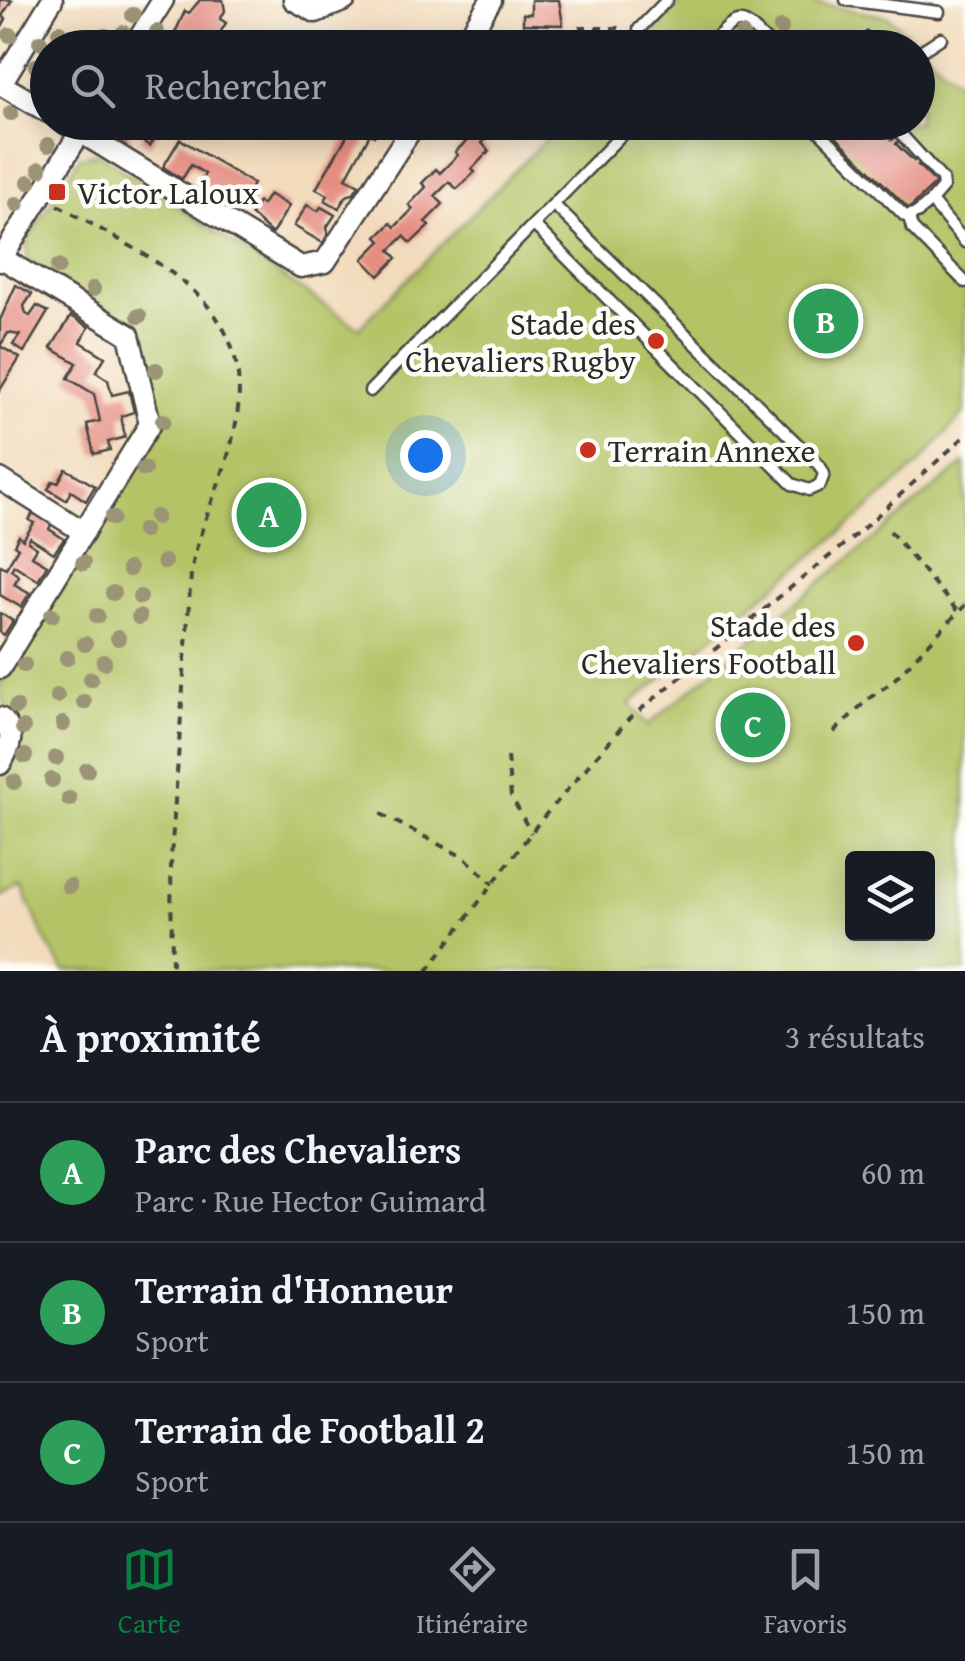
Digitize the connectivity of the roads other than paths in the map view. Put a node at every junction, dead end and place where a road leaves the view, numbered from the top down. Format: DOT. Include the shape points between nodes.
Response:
graph roads {
  1 [pos="52,0"];
  2 [pos="163,0"];
  3 [pos="294,0"];
  4 [pos="345,0"];
  5 [pos="491,0"];
  6 [pos="667,0"];
  7 [pos="846,0"];
  8 [pos="939,12"];
  9 [pos="639,28"];
  10 [pos="34,30"];
  11 [pos="144,30"];
  12 [pos="473,30"];
  13 [pos="725,30"];
  14 [pos="755,30"];
  15 [pos="30,37"];
  16 [pos="940,38"];
  17 [pos="935,41"];
  18 [pos="1,85"];
  19 [pos="30,102"];
  20 [pos="70,140"];
  21 [pos="99,140"];
  22 [pos="404,140"];
  23 [pos="617,140"];
  24 [pos="829,140"];
  25 [pos="906,140"];
  26 [pos="931,201"];
  27 [pos="554,205"];
  28 [pos="909,217"];
  29 [pos="534,225"];
  30 [pos="965,242"];
  31 [pos="1,259"];
  32 [pos="965,282"];
  33 [pos="370,391"];
  34 [pos="0,479"];
  35 [pos="84,532"];
  36 [pos="0,668"];
  37 [pos="0,718"];
  38 [pos="0,764"];
  1 -- 10 [label="street"];
  2 -- 11 [label="street"];
  3 -- 4 [label="street" via="316,12"];
  5 -- 12 [label="street"];
  6 -- 9 [label="lane"];
  7 -- 8 [label="lane"];
  13 -- 14 [label="lane" via="744,20"];
  15 -- 18 [label="street"];
  16 -- 17 [label="lane"];
  18 -- 19 [label="street"];
  20 -- 31 [label="street"];
  21 -- 22 [label="street" via="301,267 325,262"];
  23 -- 27 [label="lane"];
  24 -- 28 [label="lane"];
  25 -- 26 [label="lane" via="942,179"];
  26 -- 28 [label="lane"];
  26 -- 30 [label="lane"];
  27 -- 29 [label="lane"];
  27 -- 29 [label="lane" via="820,466 820,485 804,490 792,484"];
  28 -- 32 [label="lane" via="910,226"];
  29 -- 33 [label="lane"];
  31 -- 35 [label="street" via="129,335 150,424"];
  34 -- 35 [label="street"];
  35 -- 36 [label="street"];
  37 -- 38 [label="street" via="11,742"];
}
